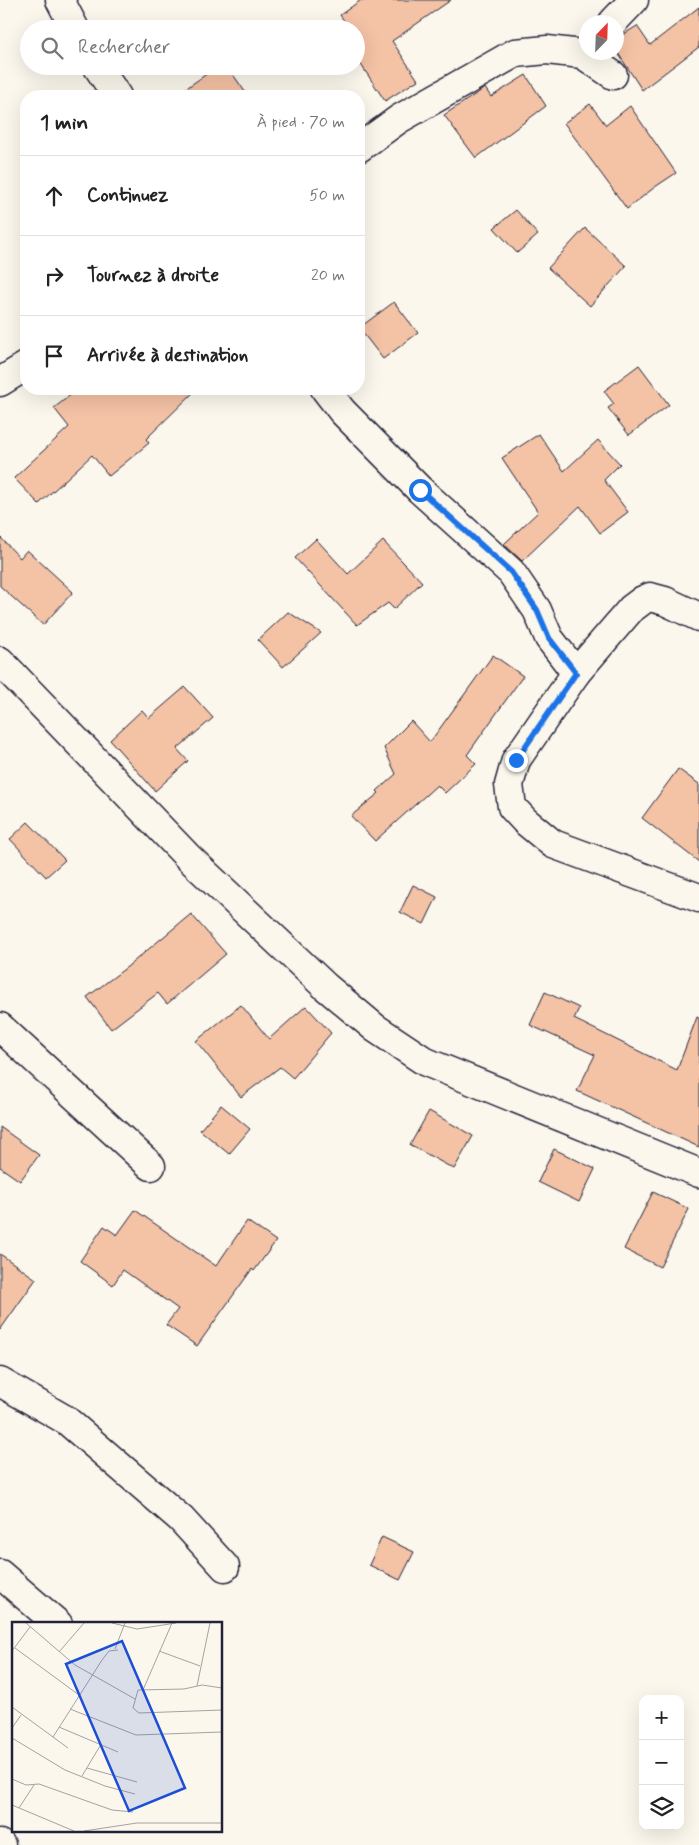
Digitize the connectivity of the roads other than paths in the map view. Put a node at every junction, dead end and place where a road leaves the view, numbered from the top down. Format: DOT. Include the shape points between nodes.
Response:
graph roads {
  1 [pos="60,0"];
  2 [pos="634,0"];
  3 [pos="620,15"];
  4 [pos="70,20"];
  5 [pos="579,52"];
  6 [pos="594,60"];
  7 [pos="103,75"];
  8 [pos="613,75"];
  9 [pos="113,90"];
  10 [pos="365,144"];
  11 [pos="20,370"];
  12 [pos="0,382"];
  13 [pos="330,395"];
  14 [pos="698,615"];
  15 [pos="0,661"];
  16 [pos="576,673"];
  17 [pos="699,898"];
  18 [pos="0,1028"];
  19 [pos="151,1166"];
  20 [pos="699,1173"];
  21 [pos="0,1382"];
  22 [pos="224,1567"];
  23 [pos="0,1574"];
  24 [pos="56,1622"];
  1 -- 4 [label="street"];
  2 -- 3 [label="street"];
  5 -- 10 [label="street" via="515,53 399,119"];
  6 -- 8 [label="street"];
  7 -- 9 [label="street"];
  11 -- 12 [label="street"];
  13 -- 16 [label="street" via="420,490 511,572 537,610 549,638"];
  14 -- 16 [label="street" via="650,597 643,600 621,619"];
  15 -- 20 [label="street" via="188,857 326,987 375,1028 426,1062"];
  16 -- 17 [label="street" via="516,760 508,785 512,808 552,844"];
  18 -- 19 [label="street"];
  21 -- 22 [label="street" via="66,1420 181,1518"];
  23 -- 24 [label="street"];
}
